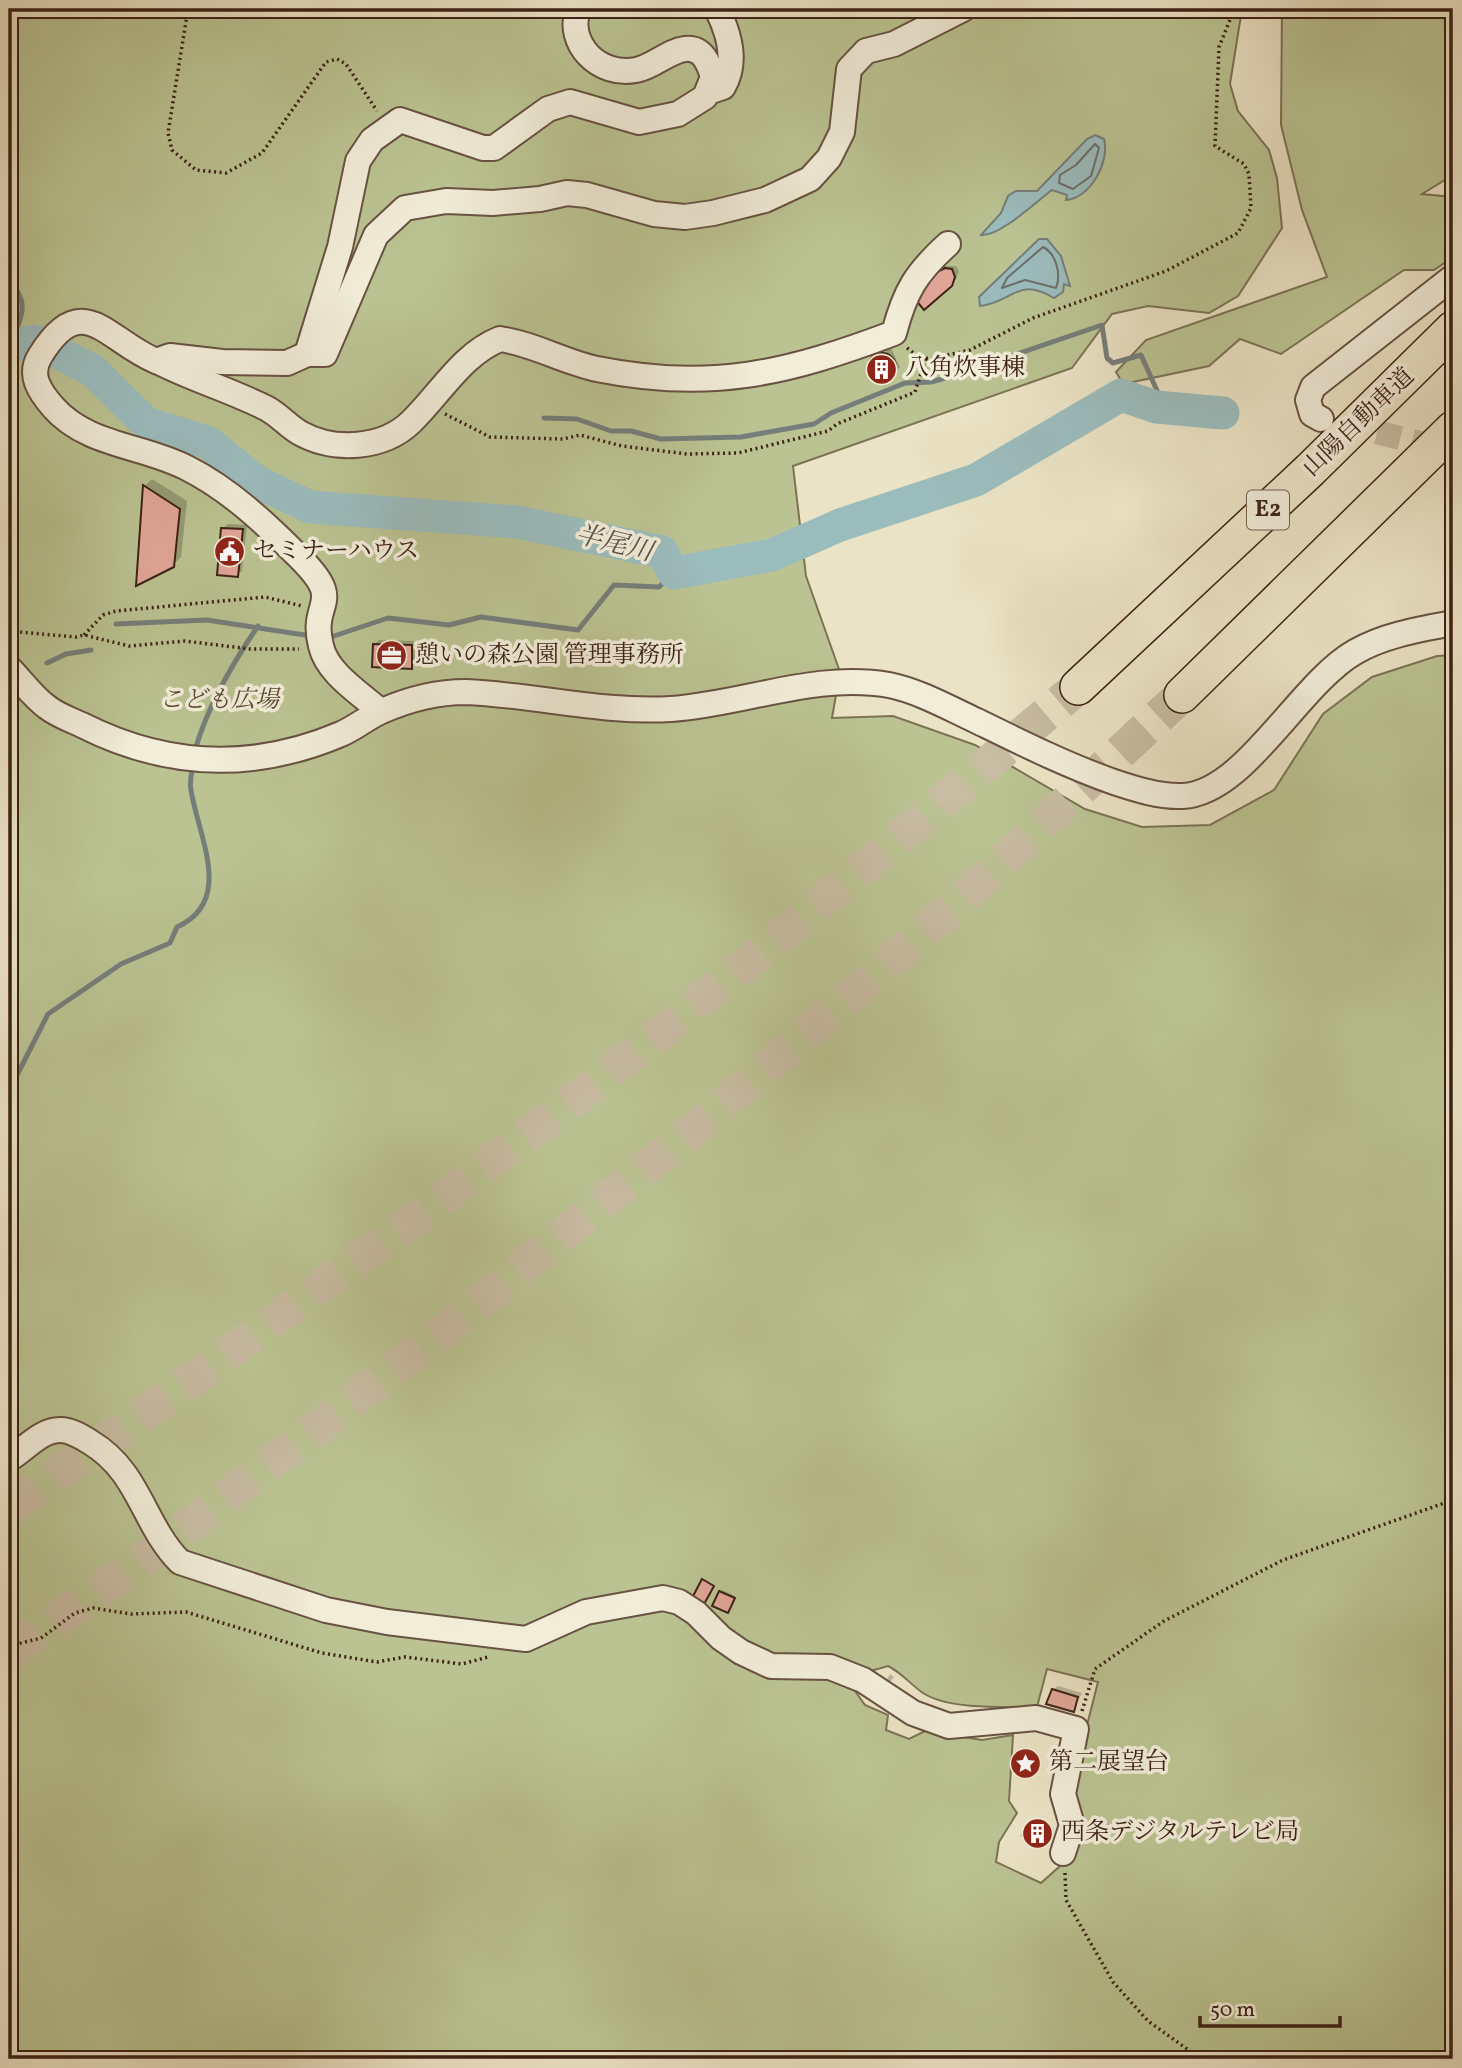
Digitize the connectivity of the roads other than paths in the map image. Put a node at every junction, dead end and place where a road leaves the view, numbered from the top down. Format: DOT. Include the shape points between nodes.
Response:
graph roads {
  1 [pos="578,9"];
  2 [pos="717,9"];
  3 [pos="963,9"];
  4 [pos="707,92"];
  5 [pos="948,244"];
  6 [pos="1453,276"];
  7 [pos="1453,329"];
  8 [pos="307,354"];
  9 [pos="156,361"];
  10 [pos="1321,419"];
  11 [pos="1453,429"];
  12 [pos="1453,623"];
  13 [pos="9,667"];
  14 [pos="1078,687"];
  15 [pos="1182,695"];
  16 [pos="380,712"];
  17 [pos="9,1459"];
  18 [pos="1063,1853"];
  1 -- 4 [label="street" via="574,34 589,57 619,71 635,70 686,49 698,52 707,60 713,77"];
  2 -- 4 [label="street" via="732,63 723,87"];
  3 -- 8 [label="street" via="894,44 866,51 849,69 842,132 829,158 810,179 765,200 685,217 567,193 405,208 376,235 325,354"];
  4 -- 8 [label="street" via="693,107 647,123 578,103 559,104 494,148 400,120 388,127 372,139 358,161 340,247"];
  5 -- 9 [label="street" via="923,266 906,292 894,333 805,365 709,380 645,377 595,368 500,339 471,354 428,405 390,437 356,445 338,446 299,433 268,409"];
  6 -- 10 [label="street" via="1313,387 1308,400 1312,414"];
  7 -- 14 [label="highway, 山陽自動車道 / E2"];
  8 -- 9 [label="street" via="287,363 170,356"];
  9 -- 16 [label="street" via="102,328 73,321 63,326 42,352 34,365 35,380 72,426 187,467 242,503 320,578 326,594 321,625 330,667"];
  11 -- 15 [label="highway"];
  12 -- 16 [label="street" via="1412,630 1355,652 1310,687 1265,742 1220,784 1184,796 1138,790 1075,768 936,702 891,686 836,680 671,709 463,692 414,699"];
  13 -- 16 [label="street" via="48,708 101,735 181,759 275,757 343,734"];
  17 -- 18 [label="street" via="36,1439 59,1430 78,1435 107,1452 131,1479 158,1535 180,1562 326,1610 526,1639 586,1612 663,1598 679,1602 741,1653 771,1666 830,1667 863,1680 914,1713 949,1726 1036,1718 1076,1729 1063,1794 1072,1825"];
}
